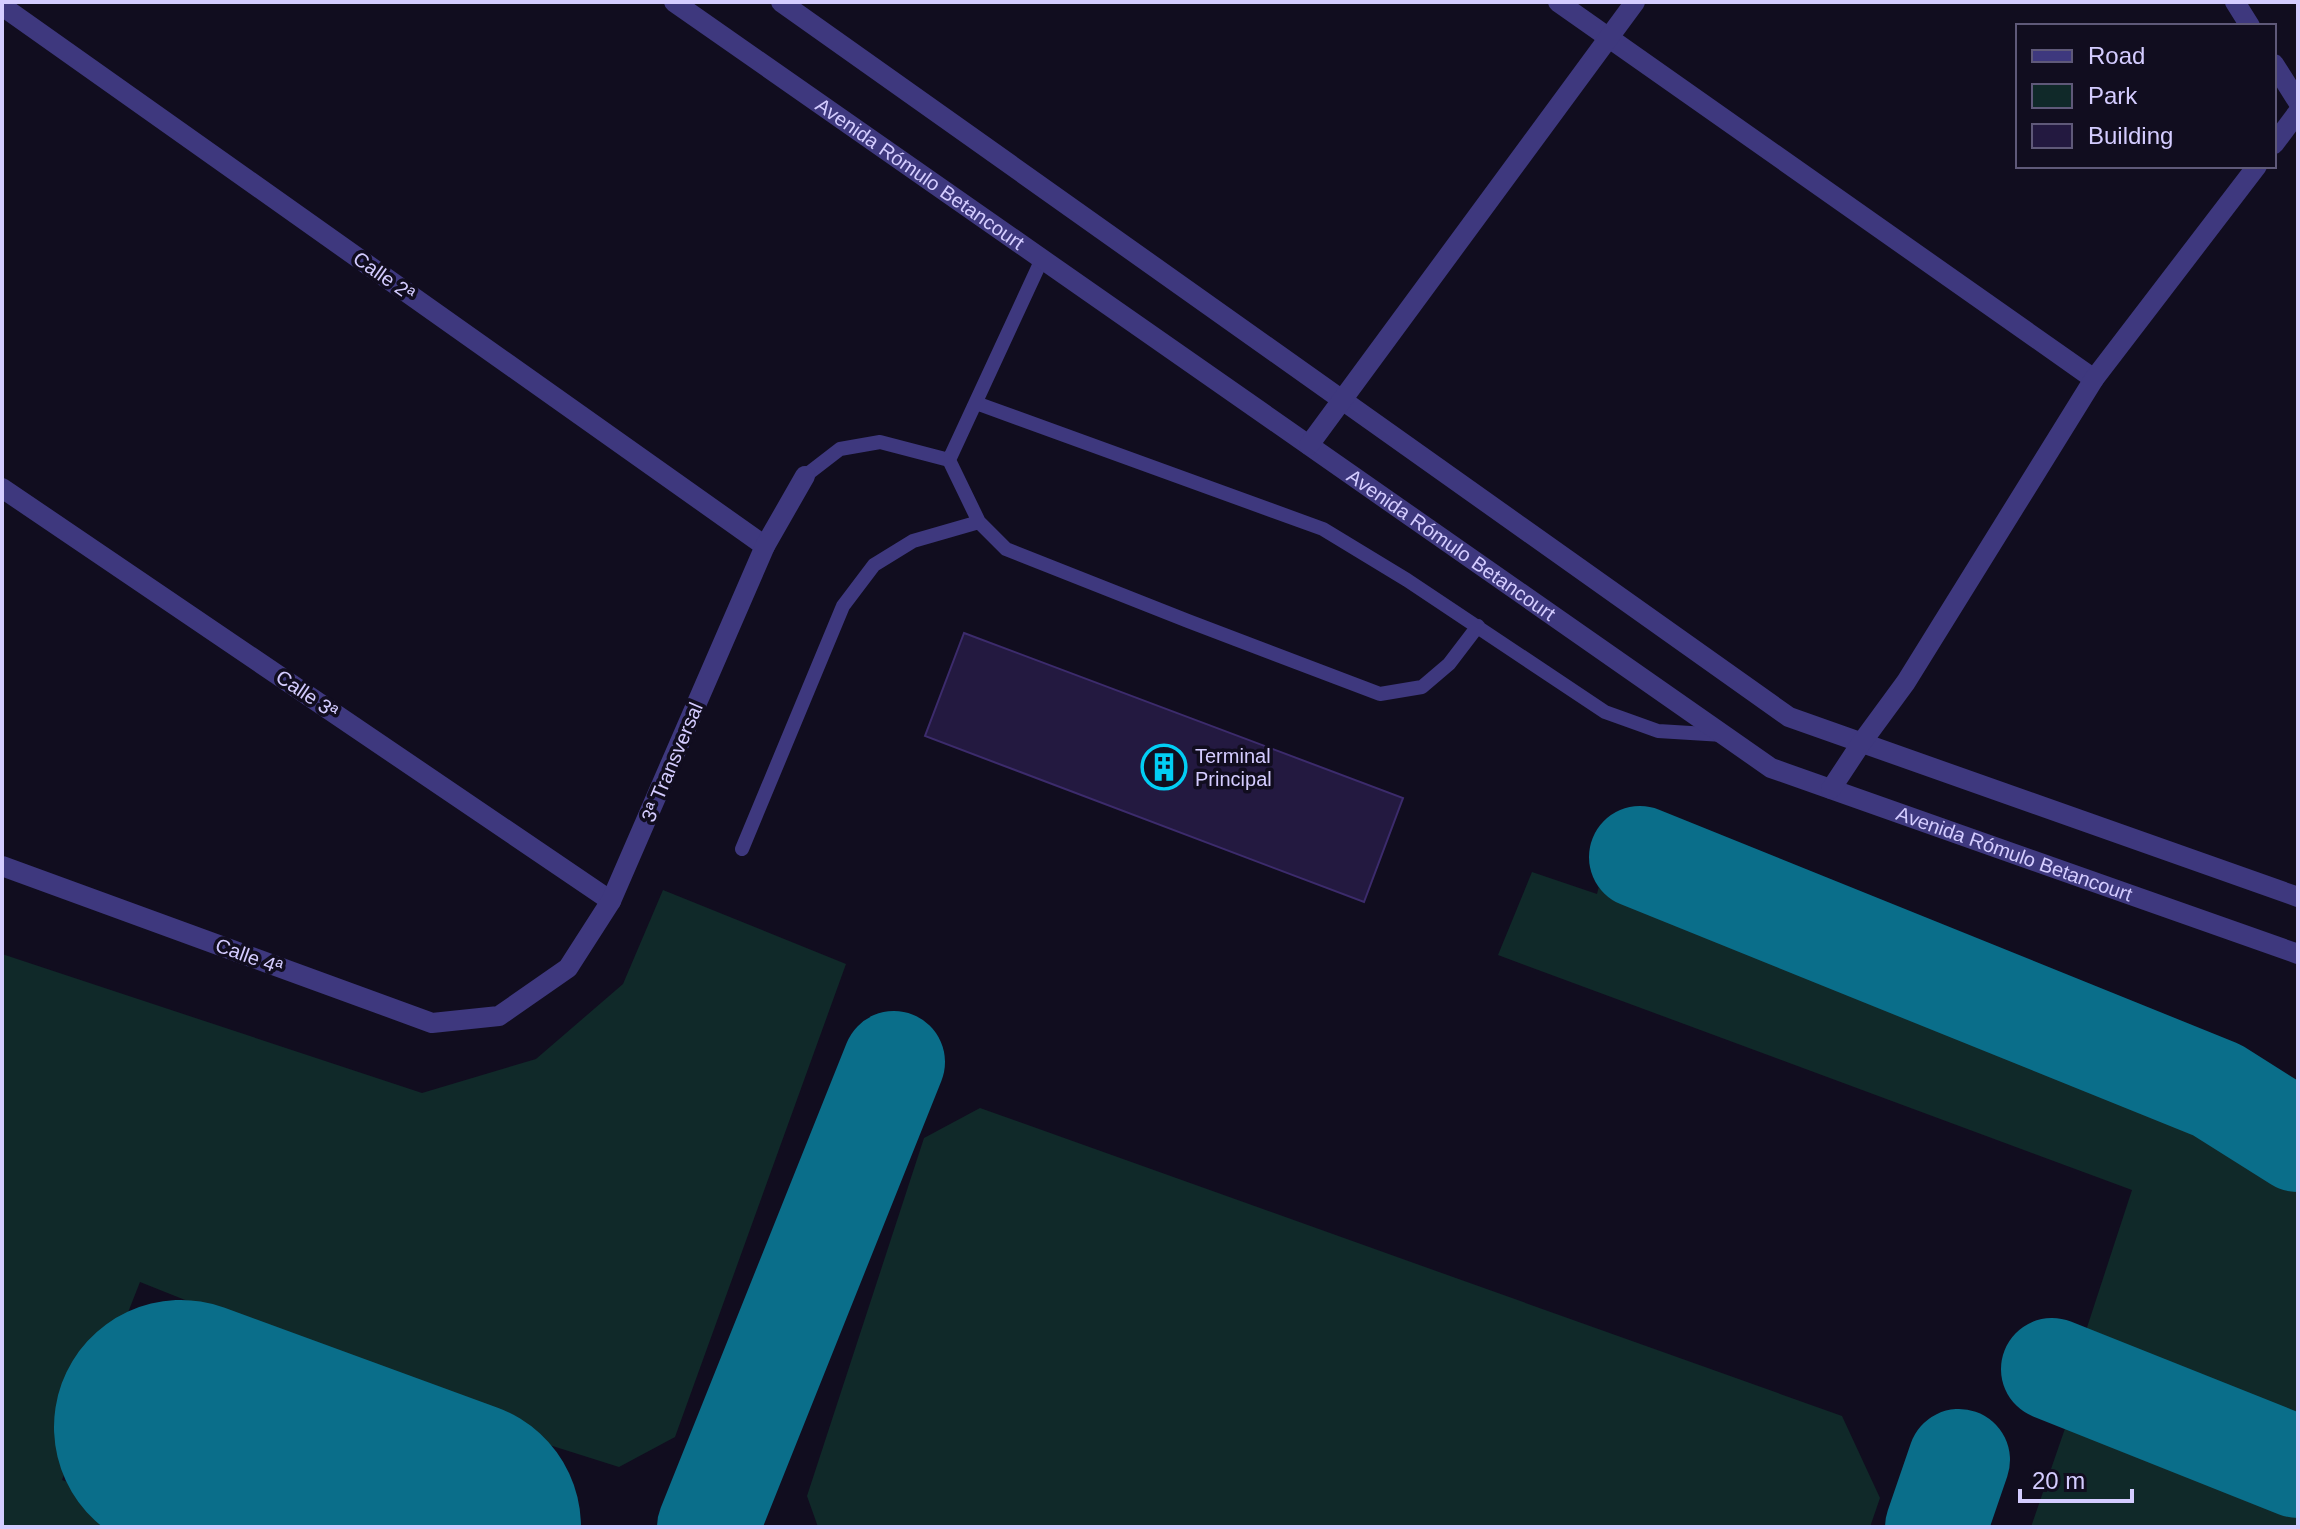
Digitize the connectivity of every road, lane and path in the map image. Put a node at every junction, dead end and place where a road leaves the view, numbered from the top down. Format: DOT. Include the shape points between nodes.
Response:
graph roads {
  1 [pos="674,2"];
  2 [pos="781,2"];
  3 [pos="1558,2"];
  4 [pos="1635,2"];
  5 [pos="2235,2"];
  6 [pos="2,6"];
  7 [pos="2249,24"];
  8 [pos="1609,37"];
  9 [pos="2276,67"];
  10 [pos="2298,102"];
  11 [pos="2298,112"];
  12 [pos="2276,141"];
  13 [pos="2255,168"];
  14 [pos="1042,259"];
  15 [pos="2094,379"];
  16 [pos="1342,399"];
  17 [pos="976,403"];
  18 [pos="1309,445"];
  19 [pos="949,460"];
  20 [pos="805,476"];
  21 [pos="2,488"];
  22 [pos="979,522"];
  23 [pos="765,546"];
  24 [pos="1478,626"];
  25 [pos="1723,735"];
  26 [pos="1862,742"];
  27 [pos="1831,789"];
  28 [pos="742,849"];
  29 [pos="2,866"];
  30 [pos="2298,897"];
  31 [pos="611,901"];
  32 [pos="2298,954"];
  33 [pos="499,1016"];
  1 -- 14 [label="street, Avenida Rómulo Betancourt"];
  2 -- 16 [label="street"];
  3 -- 8 [label="street"];
  4 -- 8 [label="street"];
  5 -- 7 [label="street"];
  6 -- 23 [label="street, Calle 2ª"];
  8 -- 15 [label="street"];
  8 -- 16 [label="street"];
  9 -- 10 [label="street"];
  11 -- 12 [label="street"];
  13 -- 15 [label="street"];
  14 -- 17 [label="lane"];
  14 -- 18 [label="street, Avenida Rómulo Betancourt"];
  15 -- 26 [label="street" via="1906,682"];
  16 -- 18 [label="street"];
  16 -- 26 [label="street" via="1789,717"];
  17 -- 19 [label="lane"];
  17 -- 24 [label="lane" via="1323,529"];
  18 -- 25 [label="street, Avenida Rómulo Betancourt"];
  19 -- 20 [label="lane" via="880,442 840,449"];
  19 -- 22 [label="lane"];
  20 -- 23 [label="street, 3ª Transversal"];
  21 -- 31 [label="street, Calle 3ª"];
  22 -- 24 [label="lane" via="1006,549 1380,694 1422,687 1449,664"];
  22 -- 28 [label="lane" via="913,541 874,565 843,606"];
  23 -- 31 [label="street, 3ª Transversal"];
  24 -- 25 [label="lane" via="1605,712 1658,731"];
  25 -- 27 [label="street, Avenida Rómulo Betancourt" via="1771,768"];
  26 -- 27 [label="street"];
  26 -- 30 [label="street"];
  27 -- 32 [label="street, Avenida Rómulo Betancourt"];
  29 -- 33 [label="street, Calle 4ª" via="432,1023"];
  31 -- 33 [label="street, 3ª Transversal" via="568,968"];
}
